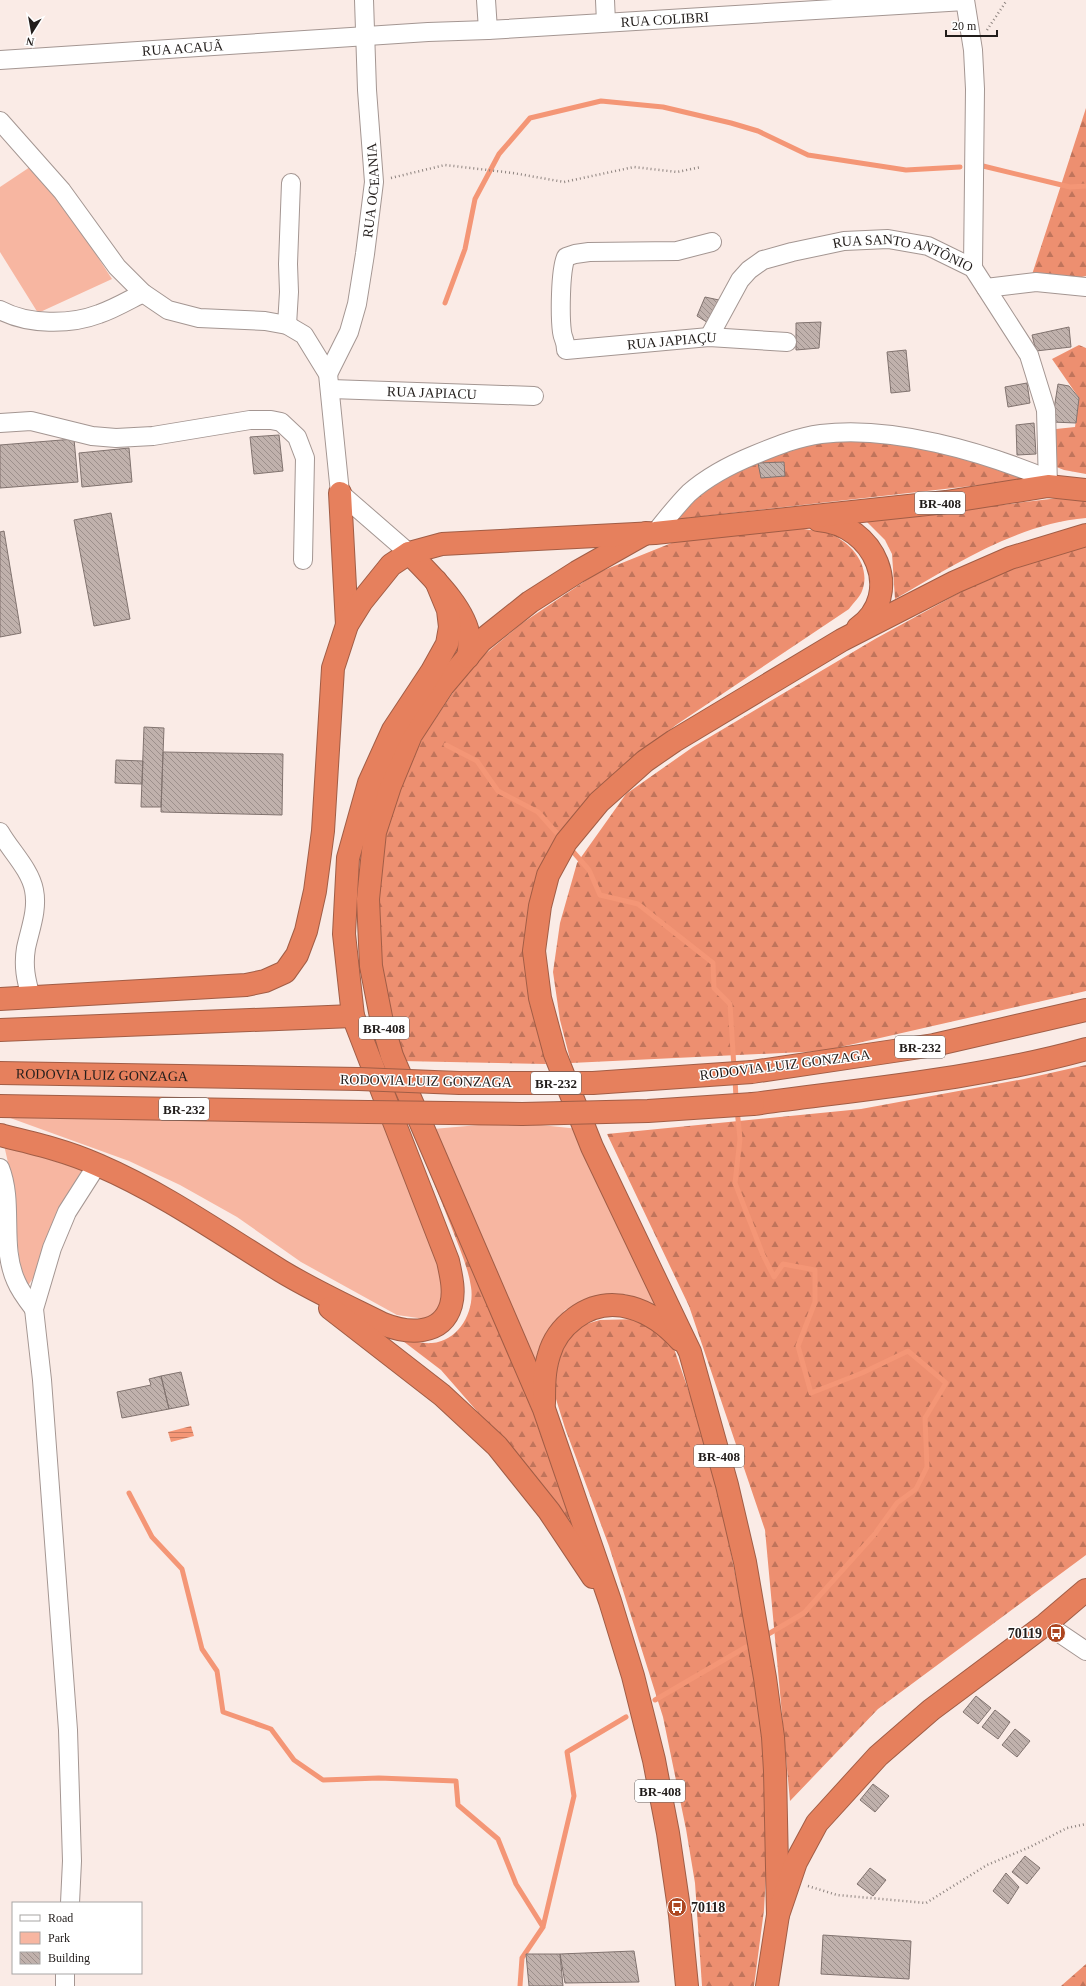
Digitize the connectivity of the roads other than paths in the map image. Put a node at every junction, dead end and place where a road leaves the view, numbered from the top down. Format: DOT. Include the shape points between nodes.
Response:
graph roads {
  1 [pos="364,0"];
  2 [pos="486,0"];
  3 [pos="605,0"];
  4 [pos="965,1"];
  5 [pos="606,22"];
  6 [pos="488,30"];
  7 [pos="365,37"];
  8 [pos="0,60"];
  9 [pos="0,121"];
  10 [pos="291,183"];
  11 [pos="712,242"];
  12 [pos="973,268"];
  13 [pos="1086,287"];
  14 [pos="986,288"];
  15 [pos="143,293"];
  16 [pos="0,310"];
  17 [pos="287,325"];
  18 [pos="709,337"];
  19 [pos="787,342"];
  20 [pos="330,381"];
  21 [pos="534,396"];
  22 [pos="0,423"];
  23 [pos="1048,483"];
  24 [pos="1086,490"];
  25 [pos="340,493"];
  26 [pos="793,518"];
  27 [pos="651,533"];
  28 [pos="1086,535"];
  29 [pos="409,553"];
  30 [pos="303,560"];
  31 [pos="436,581"];
  32 [pos="347,625"];
  33 [pos="842,640"];
  34 [pos="468,657"];
  35 [pos="0,832"];
  36 [pos="31,997"];
  37 [pos="0,998"];
  38 [pos="1086,1010"];
  39 [pos="353,1016"];
  40 [pos="0,1030"];
  41 [pos="1086,1049"];
  42 [pos="0,1073"];
  43 [pos="0,1106"];
  44 [pos="0,1134"];
  45 [pos="97,1165"];
  46 [pos="0,1168"];
  47 [pos="283,1272"];
  48 [pos="34,1309"];
  49 [pos="690,1352"];
  50 [pos="544,1409"];
  51 [pos="1086,1590"];
  52 [pos="610,1601"];
  53 [pos="1046,1624"];
  54 [pos="1086,1651"];
  55 [pos="70,1902"];
  56 [pos="778,1915"];
  57 [pos="65,1974"];
  58 [pos="65,1986"];
  59 [pos="687,1986"];
  60 [pos="767,1986"];
  1 -- 7 [label="street, RUA OCEANIA"];
  2 -- 6 [label="street"];
  3 -- 5 [label="street"];
  4 -- 5 [label="street, RUA COLIBRI"];
  4 -- 12 [label="street" via="973,50 976,118"];
  5 -- 6 [label="street, RUA COLIBRI"];
  6 -- 7 [label="street, RUA COLIBRI"];
  7 -- 8 [label="street, RUA ACAUÃ"];
  7 -- 20 [label="street, RUA OCEANIA" via="374,182 357,304"];
  9 -- 15 [label="street" via="62,191 117,267"];
  10 -- 17 [label="street"];
  11 -- 18 [label="street, RUA JAPIAÇU" via="676,251 575,254 566,258 562,276 562,332 566,350"];
  12 -- 14 [label="street, RUA SANTO ANTÔNIO"];
  12 -- 18 [label="street, RUA SANTO ANTÔNIO" via="928,246 888,239 844,241 792,252 763,260 749,270 740,280"];
  13 -- 14 [label="street" via="1036,282"];
  14 -- 23 [label="street, RUA SANTO ANTÔNIO" via="1029,355 1046,410"];
  15 -- 16 [label="street" via="99,314 75,320 26,319"];
  15 -- 17 [label="street" via="168,310 199,318 265,321"];
  17 -- 20 [label="street" via="304,335 317,353"];
  18 -- 19 [label="street, RUA JAPIAÇU"];
  20 -- 21 [label="street, RUA JAPIACU"];
  20 -- 25 [label="street"];
  22 -- 30 [label="street" via="31,421 92,436 116,438 153,436 250,420 281,422 297,437 305,458"];
  23 -- 24 [label="highway, BR-408"];
  23 -- 26 [label="highway, BR-408" via="946,502"];
  23 -- 27 [label="street" via="1011,464 936,444 894,436 822,434 777,446 716,474 690,493"];
  25 -- 29 [label="street"];
  25 -- 32 [label="highway"];
  26 -- 27 [label="highway, BR-408"];
  26 -- 33 [label="highway" via="841,524 858,534 871,549 879,567 881,586 876,606 866,622"];
  27 -- 29 [label="highway" via="442,544"];
  27 -- 34 [label="highway, BR-408" via="577,572 530,602 480,641"];
  28 -- 33 [label="highway, BR-408" via="1010,558 955,582"];
  29 -- 31 [label="highway"];
  29 -- 32 [label="highway" via="391,565 362,601"];
  31 -- 34 [label="highway" via="466,625 469,638"];
  31 -- 39 [label="highway" via="448,610 450,628 446,644 432,671 392,730 369,783 348,858 344,934"];
  32 -- 36 [label="highway" via="334,668 323,831 315,891 302,943 285,972 265,982 246,985"];
  33 -- 49 [label="highway, BR-408" via="674,741 598,802 566,842 548,875 540,906 534,951 540,998 555,1054 592,1147"];
  34 -- 50 [label="highway, BR-408" via="443,686 411,735 379,819 375,832 368,899 371,966 382,1022 392,1056"];
  35 -- 36 [label="street" via="28,875 34,889 36,901 25,961 26,983"];
  36 -- 37 [label="highway"];
  38 -- 42 [label="highway, RODOVIA LUIZ GONZAGA / BR-232, bridge" via="934,1045 752,1072 593,1084"];
  39 -- 40 [label="highway"];
  39 -- 47 [label="highway" via="448,1261 452,1304 445,1318 434,1327 418,1332 399,1330 356,1311"];
  41 -- 43 [label="highway, BR-232, bridge" via="1052,1058 897,1085 753,1104 632,1112 522,1114"];
  44 -- 45 [label="highway"];
  45 -- 47 [label="highway" via="148,1190"];
  45 -- 48 [label="street" via="68,1212 52,1248"];
  46 -- 48 [label="street" via="6,1194 8,1241 15,1279 22,1294"];
  47 -- 52 [label="highway" via="442,1395 498,1446 549,1511"];
  48 -- 55 [label="street" via="42,1380 68,1730 72,1861"];
  49 -- 50 [label="highway" via="659,1321 618,1305 605,1304 596,1307 582,1313 566,1325 555,1340 544,1376"];
  49 -- 56 [label="highway, BR-408" via="727,1485 745,1562 765,1678 775,1771"];
  50 -- 52 [label="highway, BR-408"];
  51 -- 53 [label="highway"];
  52 -- 59 [label="highway, BR-408" via="633,1676 654,1760 677,1893"];
  53 -- 54 [label="street"];
  53 -- 56 [label="highway" via="931,1710 878,1756 816,1823 796,1862"];
  56 -- 60 [label="highway, BR-408"];
  57 -- 58 [label="street"];
}
